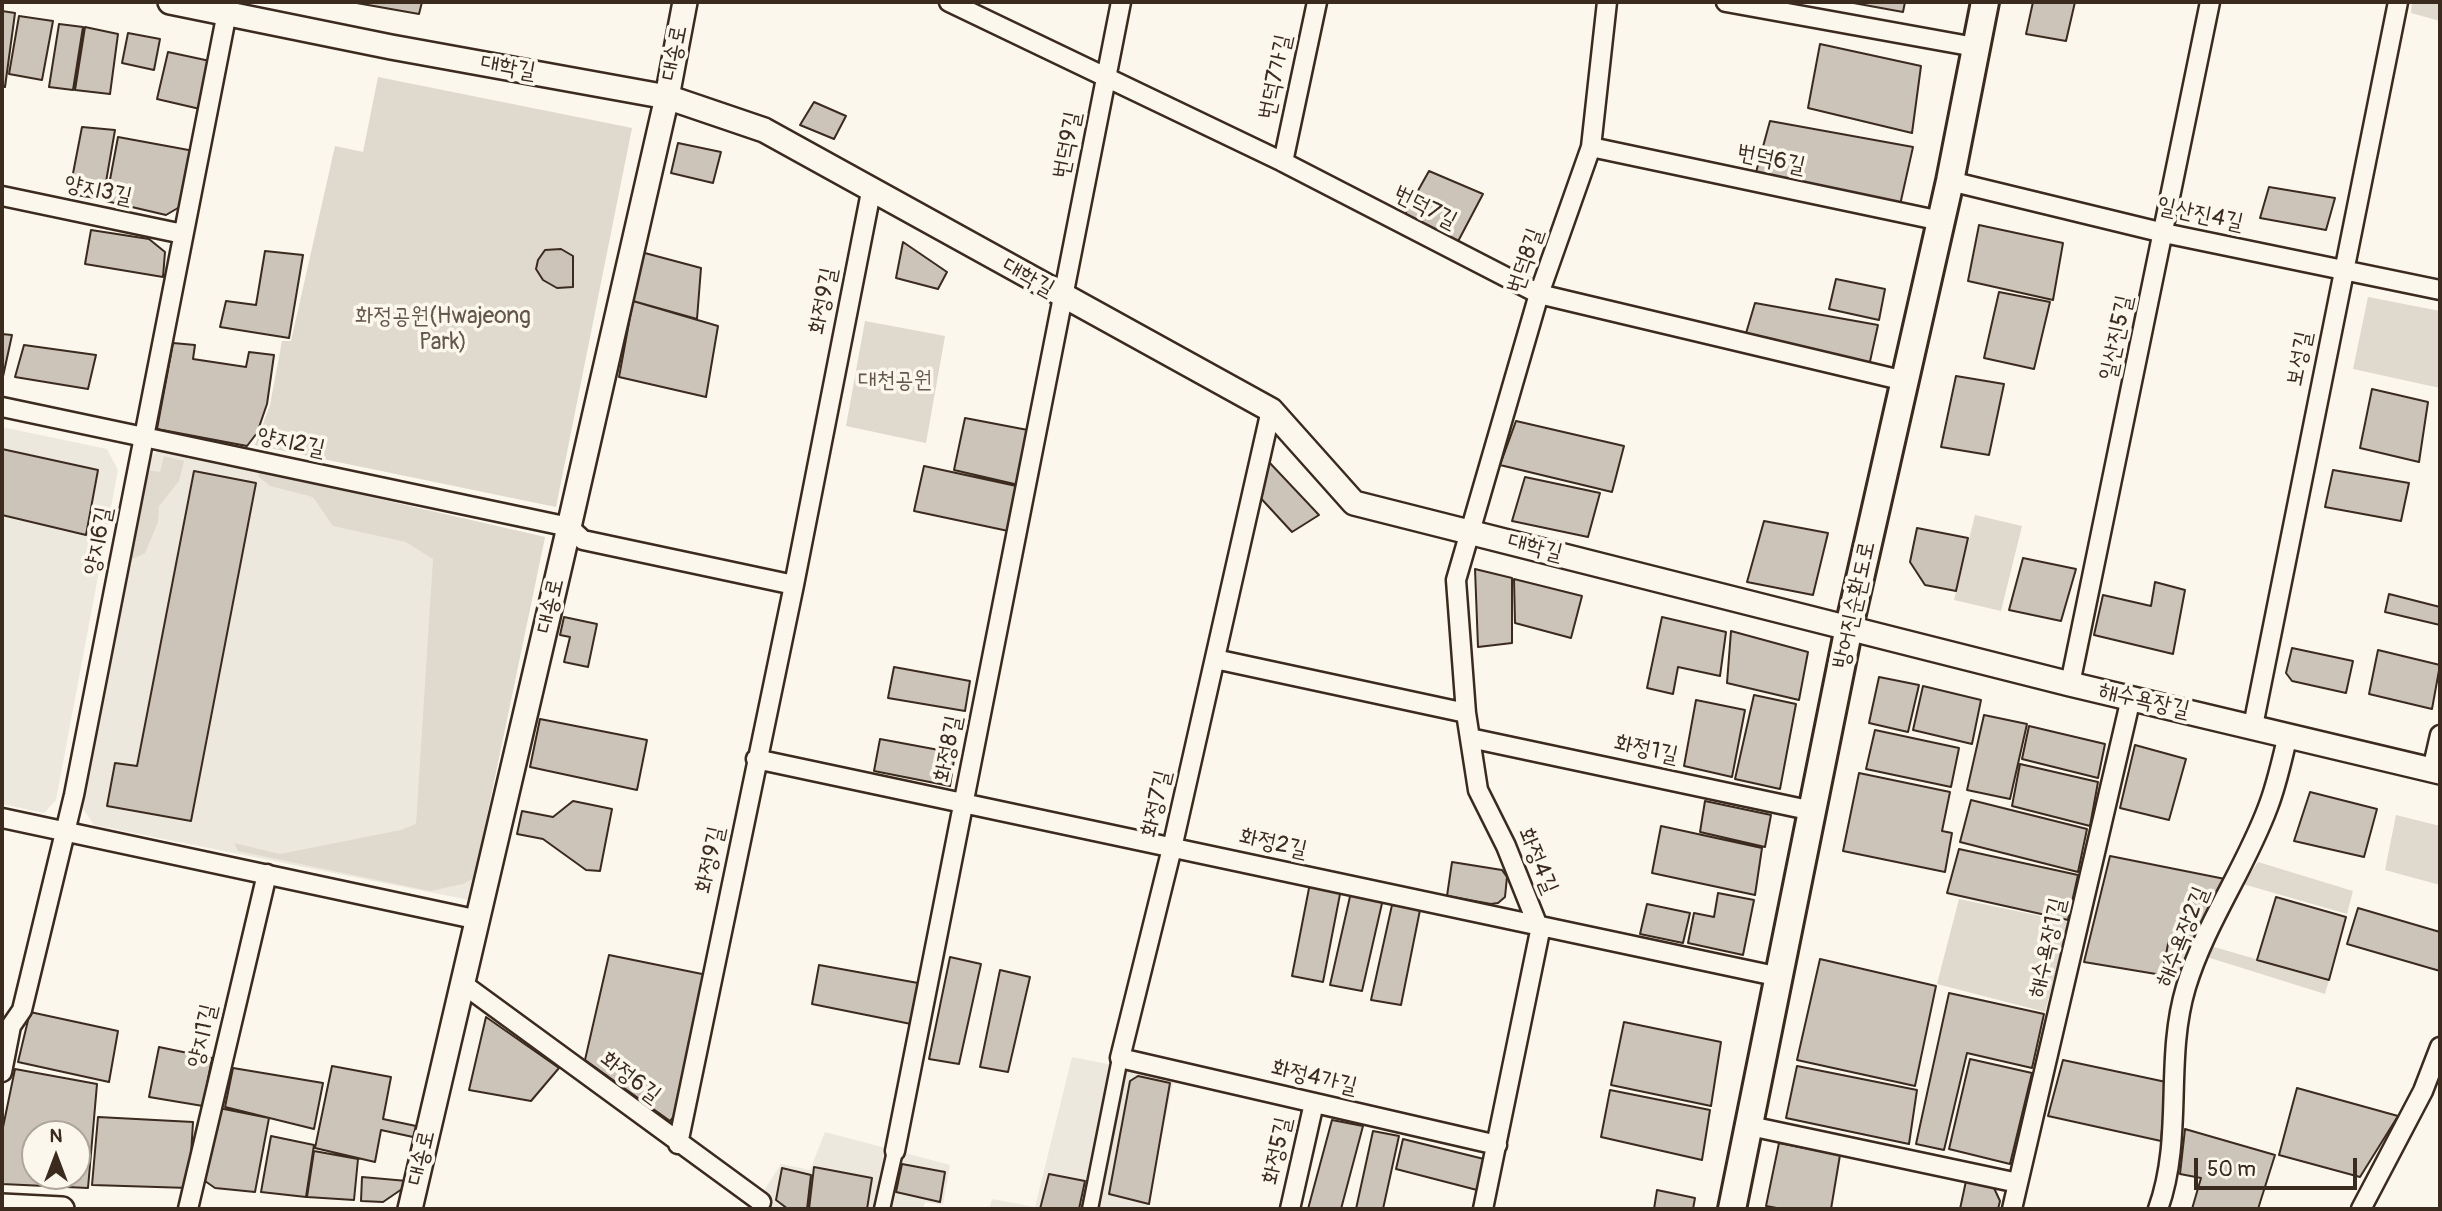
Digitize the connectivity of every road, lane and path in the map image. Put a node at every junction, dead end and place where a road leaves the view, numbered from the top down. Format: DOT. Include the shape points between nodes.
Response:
graph roads {
  1 [pos="170,2"];
  2 [pos="685,2"];
  3 [pos="949,2"];
  4 [pos="1121,2"];
  5 [pos="1317,2"];
  6 [pos="1607,2"];
  7 [pos="1726,2"];
  8 [pos="1985,2"];
  9 [pos="2210,2"];
  10 [pos="2398,2"];
  11 [pos="228,8"];
  12 [pos="1976,47"];
  13 [pos="1106,79"];
  14 [pos="667,97"];
  15 [pos="1591,147"];
  16 [pos="1283,162"];
  17 [pos="1950,181"];
  18 [pos="871,192"];
  19 [pos="2,196"];
  20 [pos="1941,221"];
  21 [pos="2164,233"];
  22 [pos="183,234"];
  23 [pos="2342,272"];
  24 [pos="2440,290"];
  25 [pos="1539,294"];
  26 [pos="1063,298"];
  27 [pos="1905,381"];
  28 [pos="2,407"];
  29 [pos="1271,410"];
  30 [pos="144,438"];
  31 [pos="569,527"];
  32 [pos="1470,532"];
  33 [pos="794,585"];
  34 [pos="1849,627"];
  35 [pos="1215,660"];
  36 [pos="2070,684"];
  37 [pos="2131,698"];
  38 [pos="1466,713"];
  39 [pos="2253,726"];
  40 [pos="2288,735"];
  41 [pos="2440,735"];
  42 [pos="1470,738"];
  43 [pos="756,760"];
  44 [pos="2436,771"];
  45 [pos="962,805"];
  46 [pos="1813,811"];
  47 [pos="2,818"];
  48 [pos="65,829"];
  49 [pos="1172,848"];
  50 [pos="267,874"];
  51 [pos="479,920"];
  52 [pos="1537,925"];
  53 [pos="1780,977"];
  54 [pos="463,984"];
  55 [pos="7,1025"];
  56 [pos="2440,1047"];
  57 [pos="1120,1058"];
  58 [pos="2,1072"];
  59 [pos="1314,1103"];
  60 [pos="1750,1126"];
  61 [pos="678,1144"];
  62 [pos="1497,1145"];
  63 [pos="895,1151"];
  64 [pos="2018,1183"];
  65 [pos="2,1206"];
  66 [pos="765,1206"];
  67 [pos="62,1209"];
  68 [pos="188,1209"];
  69 [pos="410,1209"];
  70 [pos="881,1209"];
  71 [pos="1090,1209"];
  72 [pos="1290,1209"];
  73 [pos="1483,1209"];
  74 [pos="1732,1209"];
  75 [pos="2012,1209"];
  76 [pos="2158,1209"];
  77 [pos="2361,1209"];
  1 -- 11 [label="street, 대학길"];
  2 -- 14 [label="street, 대송로"];
  3 -- 13 [label="street, 번덕7길"];
  4 -- 13 [label="street, 번덕9길"];
  5 -- 16 [label="street, 번덕7가길"];
  6 -- 15 [label="street, 번덕8길"];
  7 -- 12 [label="street"];
  8 -- 12 [label="main road, 방어진순환도로"];
  9 -- 21 [label="street, 일산진5길"];
  10 -- 23 [label="street, 보성길"];
  11 -- 14 [label="street, 대학길"];
  11 -- 22 [label="street, 양지6길"];
  12 -- 17 [label="main road, 방어진순환도로"];
  13 -- 16 [label="street, 번덕7길"];
  13 -- 26 [label="street, 번덕9길"];
  14 -- 18 [label="street, 대학길" via="764,130"];
  14 -- 31 [label="street, 대송로"];
  15 -- 20 [label="street, 번덕6길"];
  15 -- 25 [label="street, 번덕8길"];
  16 -- 25 [label="street, 번덕7길"];
  17 -- 20 [label="main road, 방어진순환도로"];
  17 -- 21 [label="street, 일산진4길"];
  18 -- 26 [label="street, 대학길"];
  18 -- 33 [label="street, 화정9길"];
  19 -- 22 [label="street, 양지3길"];
  20 -- 27 [label="main road, 방어진순환도로"];
  21 -- 23 [label="street, 일산진4길"];
  21 -- 36 [label="street, 일산진5길"];
  22 -- 30 [label="street, 양지6길"];
  23 -- 24 [label="street, 일산진4길"];
  23 -- 39 [label="street, 보성길"];
  25 -- 27 [label="street, 번덕7길"];
  25 -- 32 [label="street, 번덕8길"];
  26 -- 29 [label="street, 대학길"];
  26 -- 45 [label="street, 화정8길"];
  27 -- 34 [label="main road, 방어진순환도로"];
  28 -- 30 [label="street, 양지2길"];
  29 -- 32 [label="street, 대학길" via="1353,503"];
  29 -- 35 [label="street, 화정7길"];
  30 -- 31 [label="street, 양지2길"];
  30 -- 48 [label="street, 양지6길"];
  31 -- 33 [label="street" via="583,540"];
  31 -- 51 [label="street, 대송로"];
  32 -- 34 [label="street, 대학길"];
  32 -- 38 [label="street, 화정4길" via="1456,580"];
  33 -- 43 [label="street, 화정9길"];
  34 -- 36 [label="street, 해수욕장길"];
  34 -- 46 [label="main road, 방어진순환도로"];
  35 -- 38 [label="street"];
  35 -- 49 [label="street, 화정7길"];
  36 -- 37 [label="street, 해수욕장길"];
  37 -- 39 [label="street, 해수욕장길"];
  37 -- 64 [label="street, 해수욕장1길"];
  38 -- 42 [label="street, 화정4길"];
  39 -- 40 [label="street, 해수욕장길"];
  40 -- 44 [label="street, 해수욕장길"];
  40 -- 76 [label="street, 해수욕장2길" via="2268,807 2186,988 2175,1047 2175,1129"];
  41 -- 44 [label="street"];
  42 -- 46 [label="street, 화정1길"];
  42 -- 52 [label="street, 화정4길" via="1478,790"];
  43 -- 45 [label="street, 화정2길"];
  43 -- 61 [label="street, 화정9길"];
  45 -- 49 [label="street, 화정2길"];
  45 -- 63 [label="street, 화정8길"];
  46 -- 53 [label="main road, 방어진순환도로"];
  47 -- 48 [label="street"];
  48 -- 50 [label="street"];
  48 -- 55 [label="street, 양지6길" via="22,1010"];
  49 -- 52 [label="street, 화정2길"];
  49 -- 57 [label="street, 화정7길"];
  50 -- 51 [label="street"];
  50 -- 68 [label="street, 양지1길"];
  51 -- 54 [label="street, 대송로"];
  52 -- 53 [label="street, 화정2길"];
  52 -- 62 [label="street, 화정4길" via="1540,932"];
  53 -- 60 [label="main road, 방어진순환도로"];
  54 -- 61 [label="street, 화정6길"];
  54 -- 69 [label="street, 대송로"];
  55 -- 58 [label="street, 양지6길"];
  56 -- 77 [label="street" via="2423,1091"];
  57 -- 59 [label="street, 화정4가길"];
  57 -- 71 [label="street, 화정7길"];
  59 -- 62 [label="street, 화정4가길"];
  59 -- 72 [label="street, 화정5길"];
  60 -- 64 [label="street"];
  60 -- 74 [label="main road, 방어진순환도로"];
  61 -- 66 [label="street, 화정6길"];
  62 -- 73 [label="street, 화정4길"];
  63 -- 70 [label="street, 화정8길"];
  64 -- 75 [label="street, 해수욕장1길"];
  65 -- 67 [label="street"];
}
